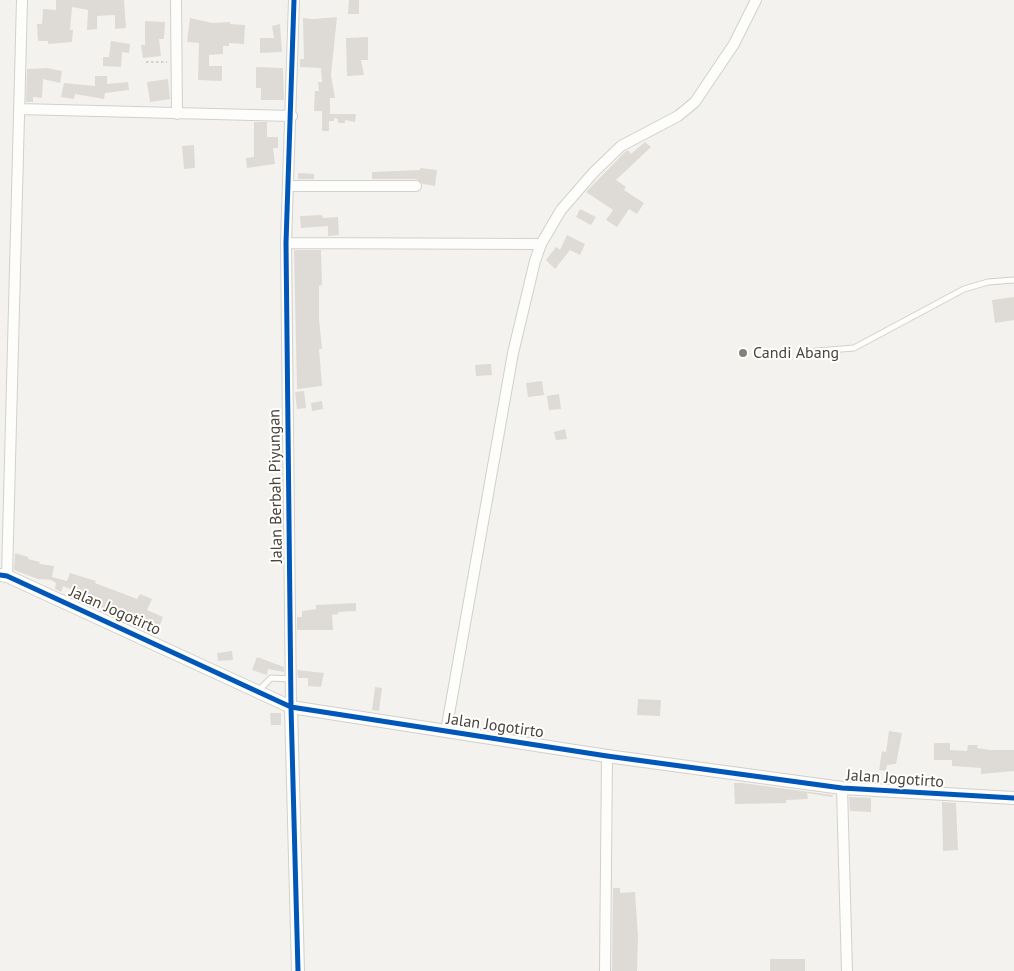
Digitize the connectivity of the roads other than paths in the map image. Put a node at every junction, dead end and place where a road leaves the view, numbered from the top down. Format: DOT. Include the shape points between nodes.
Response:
graph roads {
  1 [pos="22,0"];
  2 [pos="176,0"];
  3 [pos="294,0"];
  4 [pos="756,0"];
  5 [pos="19,108"];
  6 [pos="177,114"];
  7 [pos="292,116"];
  8 [pos="288,186"];
  9 [pos="416,186"];
  10 [pos="286,243"];
  11 [pos="541,244"];
  12 [pos="1014,280"];
  13 [pos="816,350"];
  14 [pos="3,575"];
  15 [pos="291,679"];
  16 [pos="258,691"];
  17 [pos="291,707"];
  18 [pos="446,731"];
  19 [pos="607,756"];
  20 [pos="842,788"];
  21 [pos="1014,798"];
  22 [pos="298,971"];
  23 [pos="605,971"];
  24 [pos="847,971"];
  1 -- 5 [label="street"];
  2 -- 6 [label="street"];
  3 -- 7 [label="street, Jalan Berbah Piyungan"];
  4 -- 11 [label="street" via="734,44 695,102 678,116 621,146 561,210"];
  5 -- 6 [label="street"];
  5 -- 14 [label="street"];
  6 -- 7 [label="street"];
  7 -- 8 [label="street, Jalan Berbah Piyungan"];
  8 -- 9 [label="street"];
  8 -- 10 [label="street, Jalan Berbah Piyungan"];
  10 -- 11 [label="street"];
  10 -- 15 [label="street, Jalan Berbah Piyungan"];
  11 -- 18 [label="street" via="513,353"];
  12 -- 13 [label="lane" via="988,282 964,289 854,348"];
  14 -- 16 [label="street, Jalan Jogotirto"];
  15 -- 16 [label="lane" via="271,678"];
  15 -- 17 [label="street, Jalan Berbah Piyungan"];
  16 -- 17 [label="street, Jalan Jogotirto"];
  17 -- 18 [label="street, Jalan Jogotirto"];
  17 -- 22 [label="street, Jalan Berbah Piyungan"];
  18 -- 19 [label="street, Jalan Jogotirto"];
  19 -- 20 [label="street, Jalan Jogotirto"];
  19 -- 23 [label="street"];
  20 -- 21 [label="street, Jalan Jogotirto"];
  20 -- 24 [label="street"];
}
